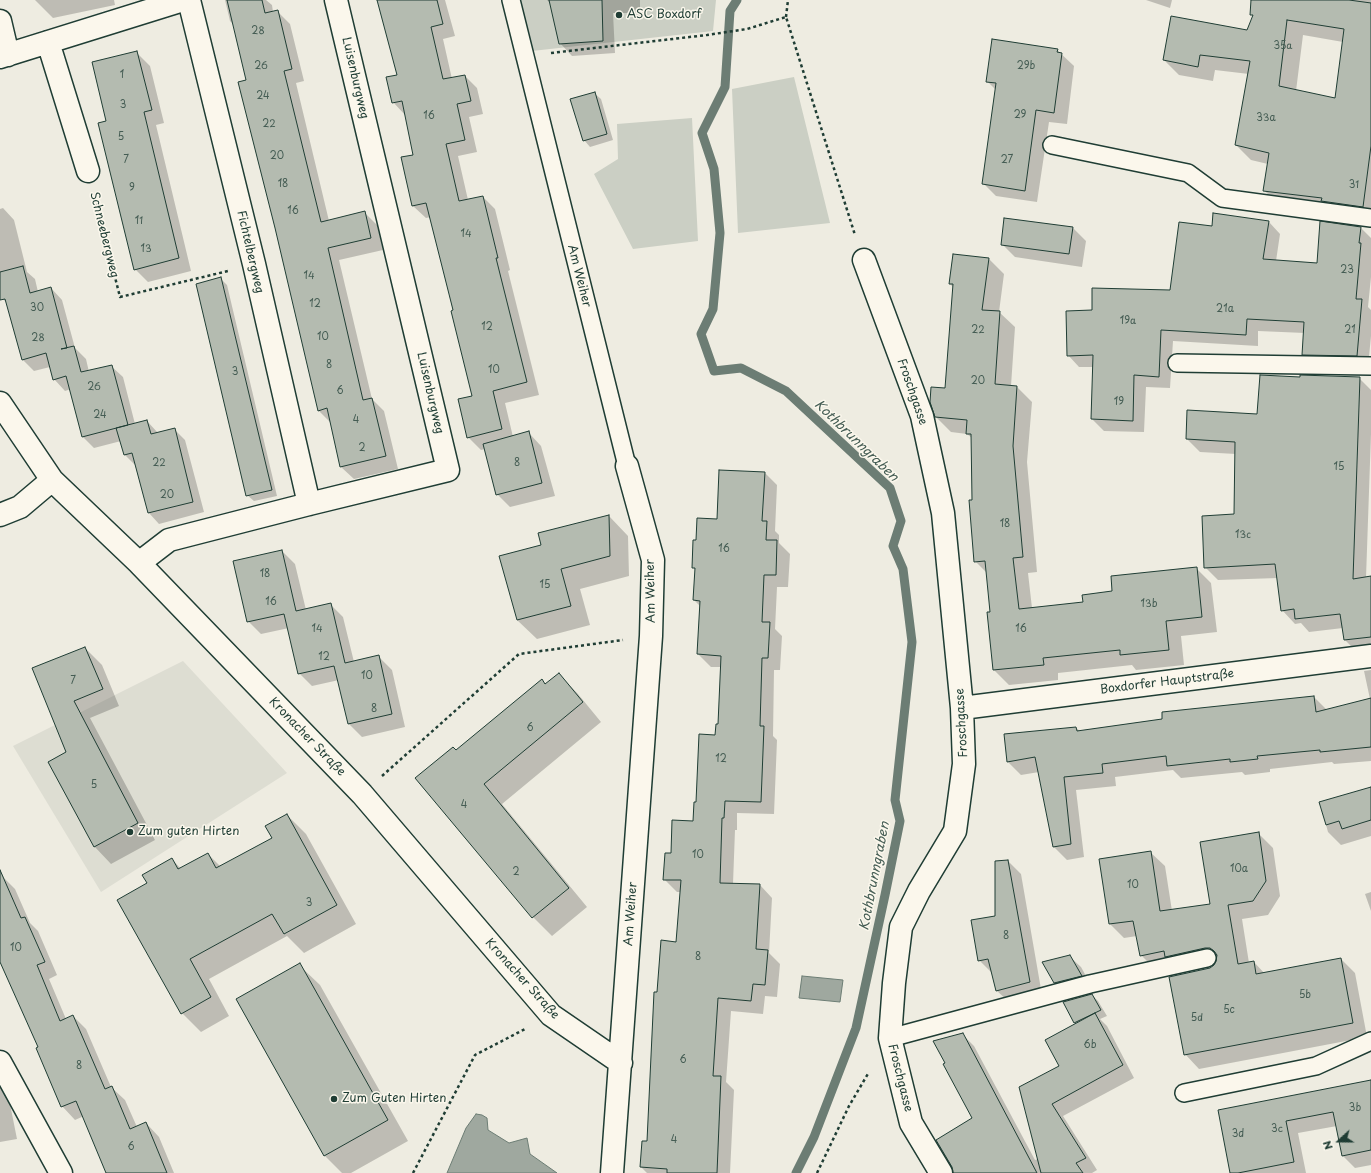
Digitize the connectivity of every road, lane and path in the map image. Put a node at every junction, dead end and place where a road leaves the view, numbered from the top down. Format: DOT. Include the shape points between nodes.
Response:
graph roads {
  1 [pos="183,0"];
  2 [pos="189,0"];
  3 [pos="336,0"];
  4 [pos="511,0"];
  5 [pos="788,0"];
  6 [pos="162,3"];
  7 [pos="786,17"];
  8 [pos="0,21"];
  9 [pos="48,42"];
  10 [pos="4,56"];
  11 [pos="524,56"];
  12 [pos="1052,145"];
  13 [pos="88,171"];
  14 [pos="1371,218"];
  15 [pos="864,260"];
  16 [pos="254,264"];
  17 [pos="1176,363"];
  18 [pos="1371,366"];
  19 [pos="0,403"];
  20 [pos="627,466"];
  21 [pos="52,480"];
  22 [pos="309,504"];
  23 [pos="0,515"];
  24 [pos="139,563"];
  25 [pos="651,636"];
  26 [pos="1371,656"];
  27 [pos="962,708"];
  28 [pos="362,794"];
  29 [pos="1207,958"];
  30 [pos="551,1015"];
  31 [pos="890,1038"];
  32 [pos="1371,1041"];
  33 [pos="0,1062"];
  34 [pos="620,1063"];
  35 [pos="1184,1093"];
  36 [pos="61,1173"];
  37 [pos="413,1173"];
  38 [pos="612,1173"];
  39 [pos="818,1173"];
  40 [pos="941,1173"];
  1 -- 6 [label="street"];
  2 -- 16 [label="street, Fichtelbergweg"];
  3 -- 22 [label="street, Luisenburgweg" via="448,470"];
  4 -- 11 [label="lane, Am Weiher"];
  5 -- 7 [label="path"];
  6 -- 9 [label="street"];
  7 -- 11 [label="path" via="747,29 707,35"];
  7 -- 15 [label="path" via="850,223"];
  8 -- 10 [label="street"];
  9 -- 10 [label="street"];
  9 -- 13 [label="street"];
  11 -- 20 [label="lane, Am Weiher"];
  12 -- 14 [label="lane" via="1188,173 1222,198"];
  13 -- 16 [label="path, Schneebergweg" via="120,297"];
  15 -- 27 [label="street, Froschgasse" via="922,416 943,513"];
  16 -- 22 [label="street, Fichtelbergweg"];
  17 -- 18 [label="lane"];
  19 -- 21 [label="street, Kronacher Straße"];
  20 -- 25 [label="street, Am Weiher" via="652,560"];
  21 -- 23 [label="street" via="20,507"];
  21 -- 24 [label="street, Kronacher Straße"];
  22 -- 24 [label="street, Luisenburgweg" via="169,540"];
  24 -- 28 [label="street, Kronacher Straße"];
  25 -- 28 [label="path" via="519,654"];
  25 -- 34 [label="street, Am Weiher"];
  26 -- 27 [label="street, Boxdorfer Hauptstraße"];
  27 -- 31 [label="street, Froschgasse" via="964,764 955,831 918,892 901,927"];
  28 -- 30 [label="street, Kronacher Straße"];
  29 -- 31 [label="lane" via="1090,984"];
  30 -- 34 [label="street, Kronacher Straße"];
  30 -- 37 [label="path" via="475,1055"];
  31 -- 39 [label="path" via="849,1106"];
  31 -- 40 [label="street, Froschgasse" via="911,1123"];
  32 -- 35 [label="lane" via="1316,1066"];
  33 -- 36 [label="street"];
  34 -- 38 [label="street, Am Weiher"];
}
